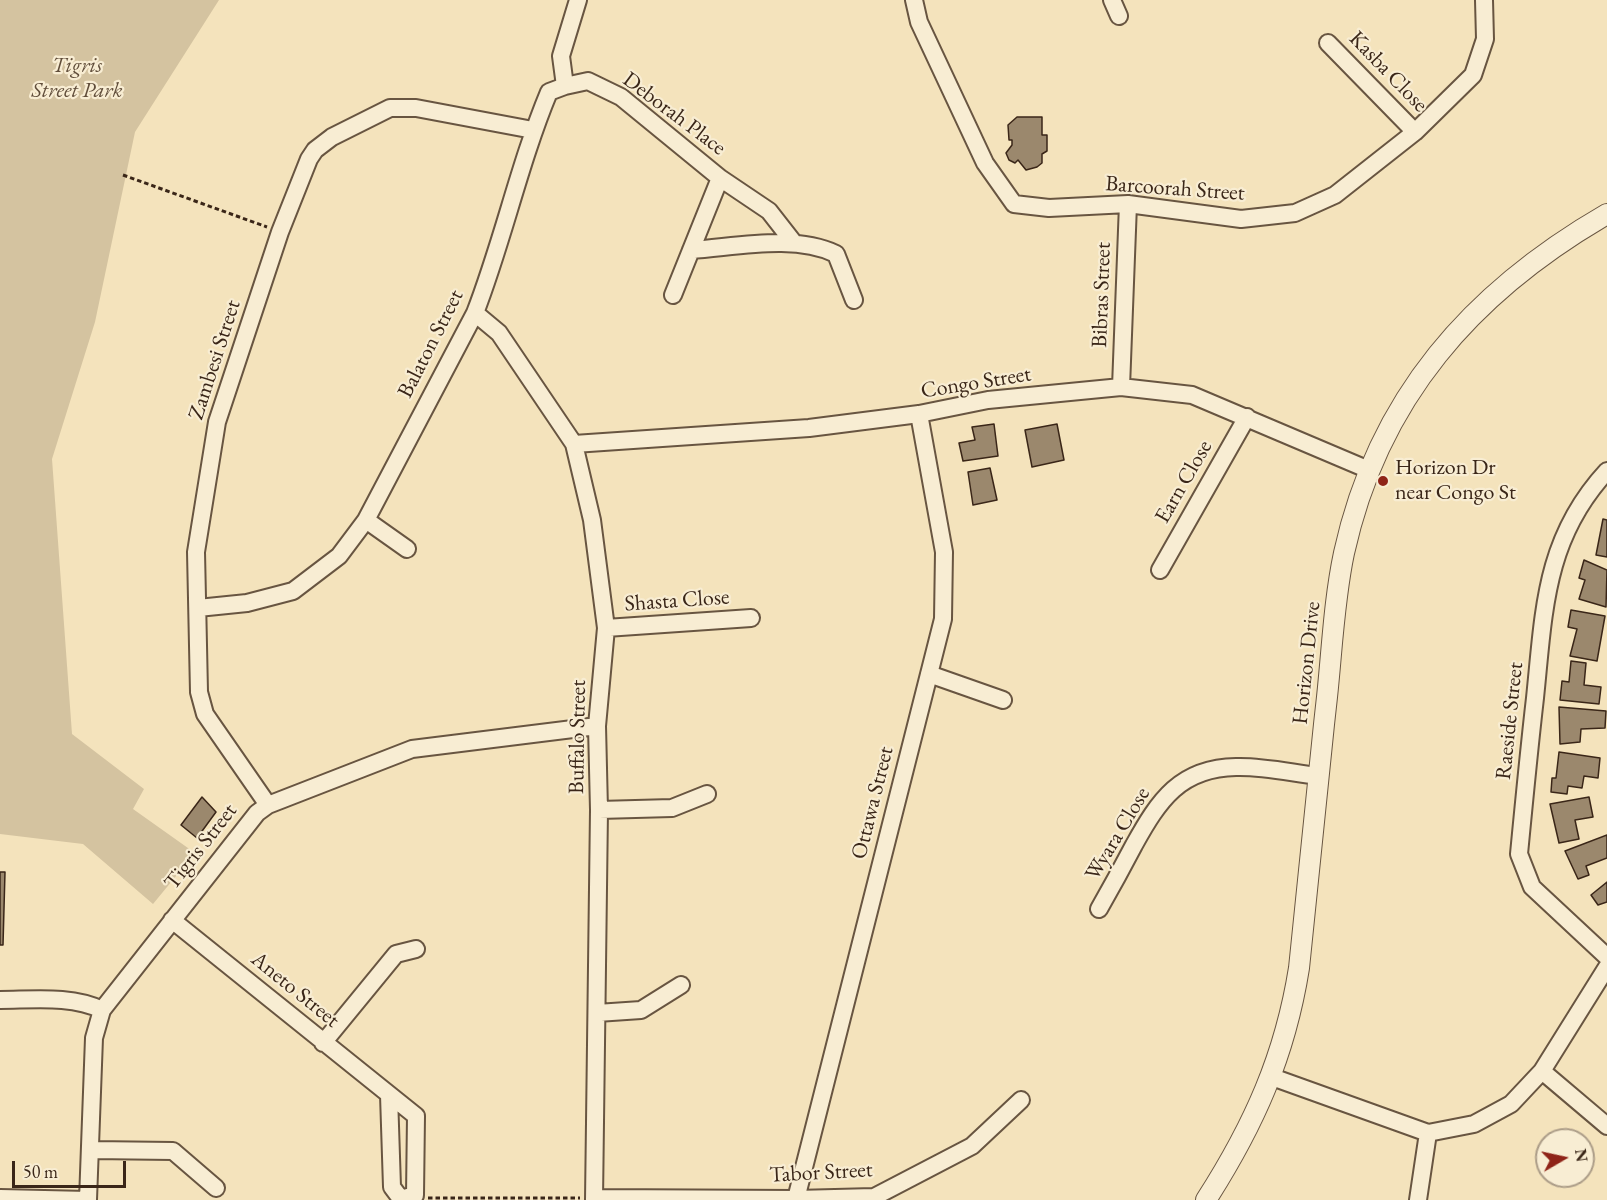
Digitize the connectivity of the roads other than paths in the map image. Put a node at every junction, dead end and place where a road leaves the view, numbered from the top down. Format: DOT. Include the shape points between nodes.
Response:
graph roads {
  1 [pos="578,0"];
  2 [pos="914,0"];
  3 [pos="1112,0"];
  4 [pos="1484,0"];
  5 [pos="1119,16"];
  6 [pos="1328,43"];
  7 [pos="565,86"];
  8 [pos="533,130"];
  9 [pos="1415,132"];
  10 [pos="720,178"];
  11 [pos="1128,204"];
  12 [pos="1607,214"];
  13 [pos="794,243"];
  14 [pos="692,250"];
  15 [pos="673,295"];
  16 [pos="854,300"];
  17 [pos="475,313"];
  18 [pos="1121,387"];
  19 [pos="919,414"];
  20 [pos="1247,417"];
  21 [pos="574,444"];
  22 [pos="1370,470"];
  23 [pos="1607,471"];
  24 [pos="366,520"];
  25 [pos="408,549"];
  26 [pos="1160,570"];
  27 [pos="198,608"];
  28 [pos="751,618"];
  29 [pos="606,628"];
  30 [pos="929,674"];
  31 [pos="1003,700"];
  32 [pos="597,726"];
  33 [pos="1318,776"];
  34 [pos="707,794"];
  35 [pos="268,805"];
  36 [pos="599,810"];
  37 [pos="1099,909"];
  38 [pos="172,920"];
  39 [pos="416,949"];
  40 [pos="1607,957"];
  41 [pos="1607,967"];
  42 [pos="681,985"];
  43 [pos="0,1000"];
  44 [pos="102,1010"];
  45 [pos="597,1012"];
  46 [pos="323,1042"];
  47 [pos="1542,1071"];
  48 [pos="1272,1077"];
  49 [pos="389,1095"];
  50 [pos="1021,1100"];
  51 [pos="1607,1126"];
  52 [pos="1428,1133"];
  53 [pos="92,1150"];
  54 [pos="216,1188"];
  55 [pos="0,1198"];
  56 [pos="594,1199"];
  57 [pos="796,1199"];
  58 [pos="88,1200"];
  59 [pos="1206,1200"];
  60 [pos="1418,1200"];
  1 -- 7 [label="street" via="561,56"];
  2 -- 11 [label="street, Barcoorah Street" via="919,22 986,163 1014,204 1049,208"];
  3 -- 5 [label="street"];
  4 -- 9 [label="street, Barcoorah Street" via="1485,39 1473,75"];
  6 -- 9 [label="street, Kasba Close"];
  7 -- 8 [label="street, Balaton Street" via="549,92"];
  7 -- 10 [label="street, Deborah Place" via="588,81 621,97"];
  8 -- 17 [label="street, Balaton Street"];
  8 -- 27 [label="street, Zambesi Street" via="416,108 390,108 358,121 315,150 280,232 216,422 196,552"];
  9 -- 11 [label="street, Barcoorah Street" via="1335,195 1295,213 1241,219"];
  10 -- 13 [label="street, Deborah Place" via="769,211"];
  10 -- 14 [label="street, Deborah Place"];
  11 -- 18 [label="street, Bibras Street"];
  12 -- 22 [label="street, Horizon Drive" via="1518,273 1456,331 1399,409"];
  13 -- 14 [label="street"];
  13 -- 16 [label="street" via="836,254"];
  14 -- 15 [label="street, Deborah Place"];
  17 -- 21 [label="street, Buffalo Street" via="499,333"];
  17 -- 24 [label="street, Balaton Street"];
  18 -- 19 [label="street, Congo Street" via="988,400"];
  18 -- 20 [label="street, Congo Street" via="1192,395"];
  19 -- 21 [label="street, Congo Street" via="809,428"];
  19 -- 30 [label="street, Ottawa Street" via="944,552 943,619"];
  20 -- 22 [label="street, Congo Street"];
  20 -- 26 [label="street, Earn Close"];
  21 -- 29 [label="street, Buffalo Street" via="592,520"];
  22 -- 33 [label="street, Horizon Drive" via="1344,555"];
  23 -- 40 [label="street, Raeside Street" via="1563,536 1546,590 1519,854 1532,887"];
  24 -- 25 [label="street"];
  24 -- 27 [label="street, Balaton Street" via="339,556 293,591 247,603"];
  27 -- 35 [label="street, Zambesi Street" via="199,692 205,714"];
  28 -- 29 [label="street, Shasta Close"];
  29 -- 32 [label="street, Buffalo Street"];
  30 -- 31 [label="street"];
  30 -- 57 [label="street, Ottawa Street"];
  32 -- 35 [label="street, Tigris Street" via="412,749"];
  32 -- 36 [label="street, Buffalo Street"];
  33 -- 37 [label="street, Wyara Close" via="1238,767 1217,768 1193,776 1170,790 1154,810"];
  33 -- 48 [label="street, Horizon Drive" via="1294,997"];
  34 -- 36 [label="street" via="672,808"];
  35 -- 38 [label="street, Tigris Street" via="249,821"];
  36 -- 45 [label="street, Buffalo Street"];
  38 -- 44 [label="street, Tigris Street"];
  38 -- 46 [label="street, Aneto Street"];
  39 -- 46 [label="street" via="396,954"];
  41 -- 47 [label="street"];
  42 -- 45 [label="street" via="641,1010"];
  43 -- 44 [label="street" via="67,1001"];
  44 -- 53 [label="street, Tigris Street" via="94,1038"];
  45 -- 56 [label="street, Buffalo Street"];
  46 -- 49 [label="street, Aneto Street"];
  47 -- 51 [label="street"];
  47 -- 52 [label="street" via="1511,1104 1474,1124"];
  48 -- 52 [label="street"];
  48 -- 59 [label="street, Horizon Drive" via="1239,1149"];
  49 -- 49 [label="street, Aneto Street" via="392,1187 401,1199 415,1194 416,1116"];
  50 -- 57 [label="street, Tabor Street" via="972,1146 874,1197"];
  52 -- 60 [label="street"];
  53 -- 54 [label="street" via="173,1151"];
  53 -- 58 [label="street, Tigris Street"];
  55 -- 58 [label="street"];
  56 -- 57 [label="street, Tabor Street"];
}
